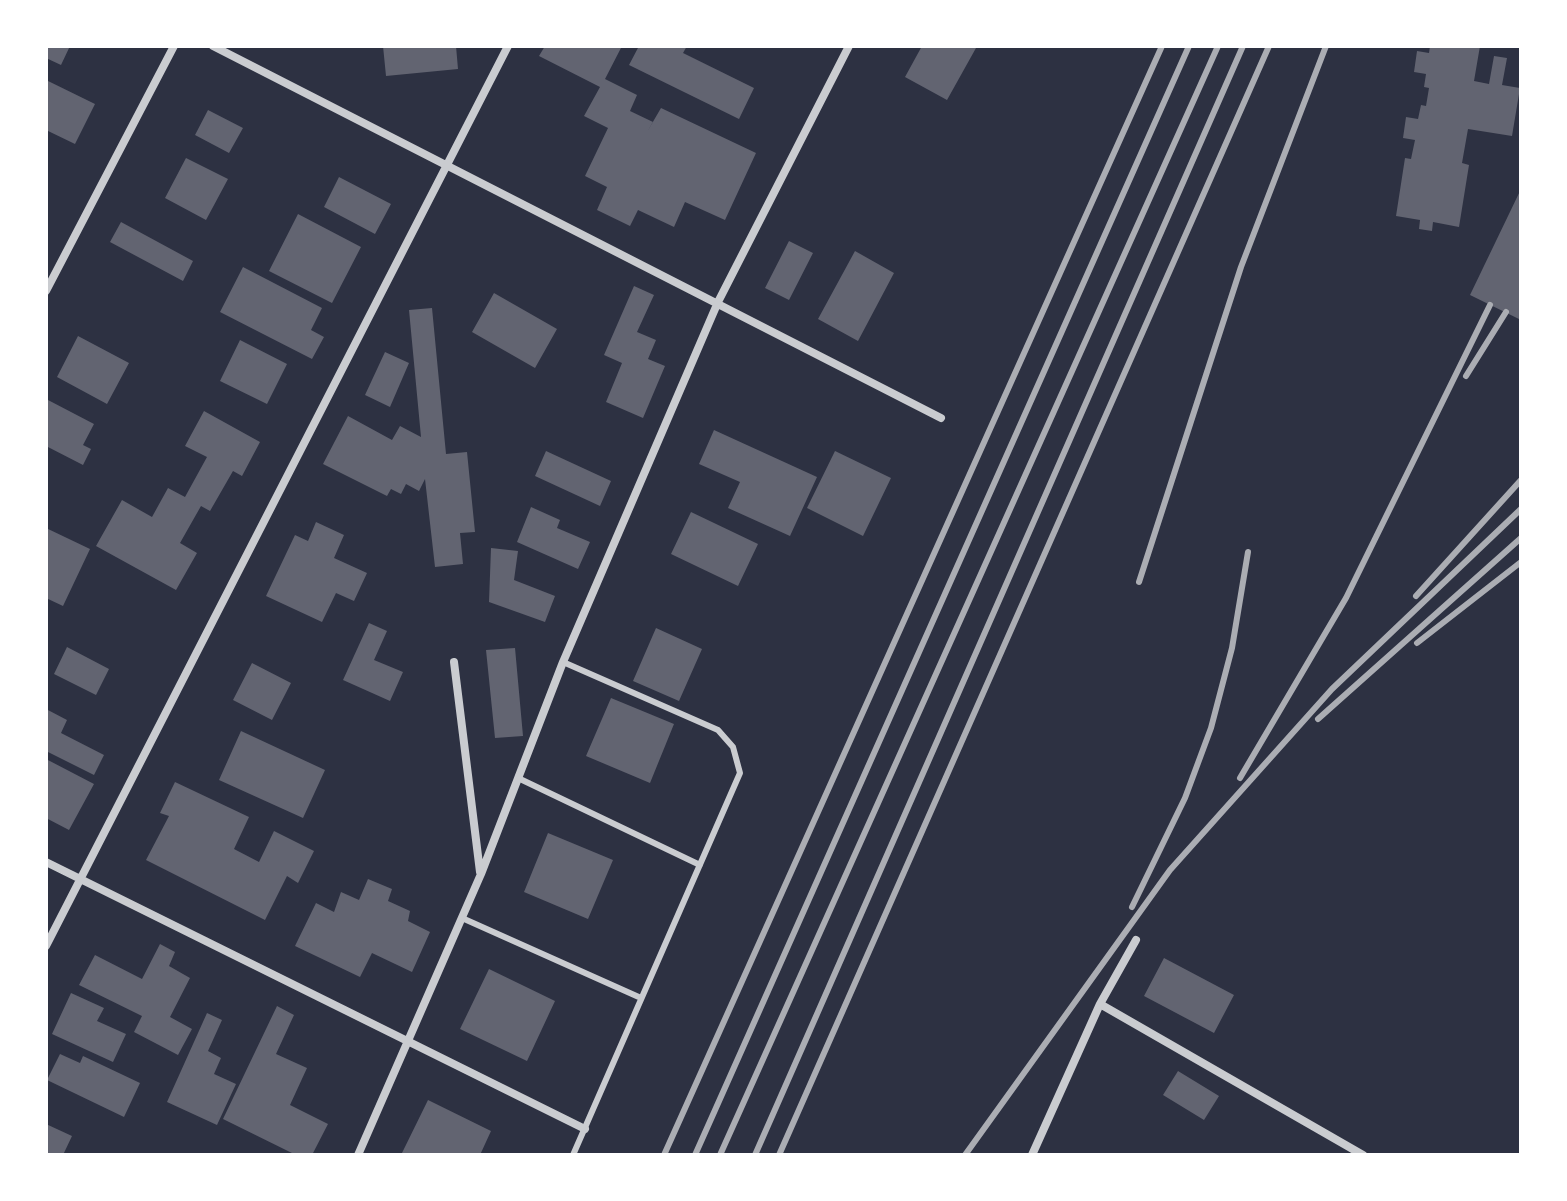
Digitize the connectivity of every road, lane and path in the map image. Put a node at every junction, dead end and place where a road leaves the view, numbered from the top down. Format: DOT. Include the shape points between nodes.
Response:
graph roads {
  1 [pos="174,46"];
  2 [pos="213,46"];
  3 [pos="508,46"];
  4 [pos="849,46"];
  5 [pos="446,166"];
  6 [pos="46,291"];
  7 [pos="718,302"];
  8 [pos="941,418"];
  9 [pos="454,662"];
  10 [pos="563,662"];
  11 [pos="518,778"];
  12 [pos="46,862"];
  13 [pos="700,865"];
  14 [pos="481,874"];
  15 [pos="81,880"];
  16 [pos="462,918"];
  17 [pos="1136,940"];
  18 [pos="46,946"];
  19 [pos="641,998"];
  20 [pos="1100,1004"];
  21 [pos="409,1042"];
  22 [pos="585,1129"];
  23 [pos="358,1155"];
  24 [pos="573,1155"];
  25 [pos="1032,1155"];
  26 [pos="1363,1155"];
  1 -- 6 [label="street"];
  2 -- 5 [label="street"];
  3 -- 5 [label="street"];
  4 -- 7 [label="street"];
  5 -- 7 [label="street"];
  5 -- 15 [label="street"];
  7 -- 8 [label="street"];
  7 -- 10 [label="street"];
  9 -- 14 [label="street"];
  10 -- 11 [label="street"];
  10 -- 13 [label="lane" via="718,730 733,747 740,773"];
  11 -- 13 [label="lane"];
  11 -- 14 [label="street"];
  12 -- 15 [label="street"];
  13 -- 19 [label="lane"];
  14 -- 16 [label="street"];
  15 -- 18 [label="street"];
  15 -- 21 [label="street"];
  16 -- 19 [label="lane"];
  16 -- 21 [label="street"];
  17 -- 20 [label="street"];
  19 -- 22 [label="lane"];
  20 -- 25 [label="street"];
  20 -- 26 [label="street"];
  21 -- 22 [label="street"];
  21 -- 23 [label="street"];
  22 -- 24 [label="lane"];
}
